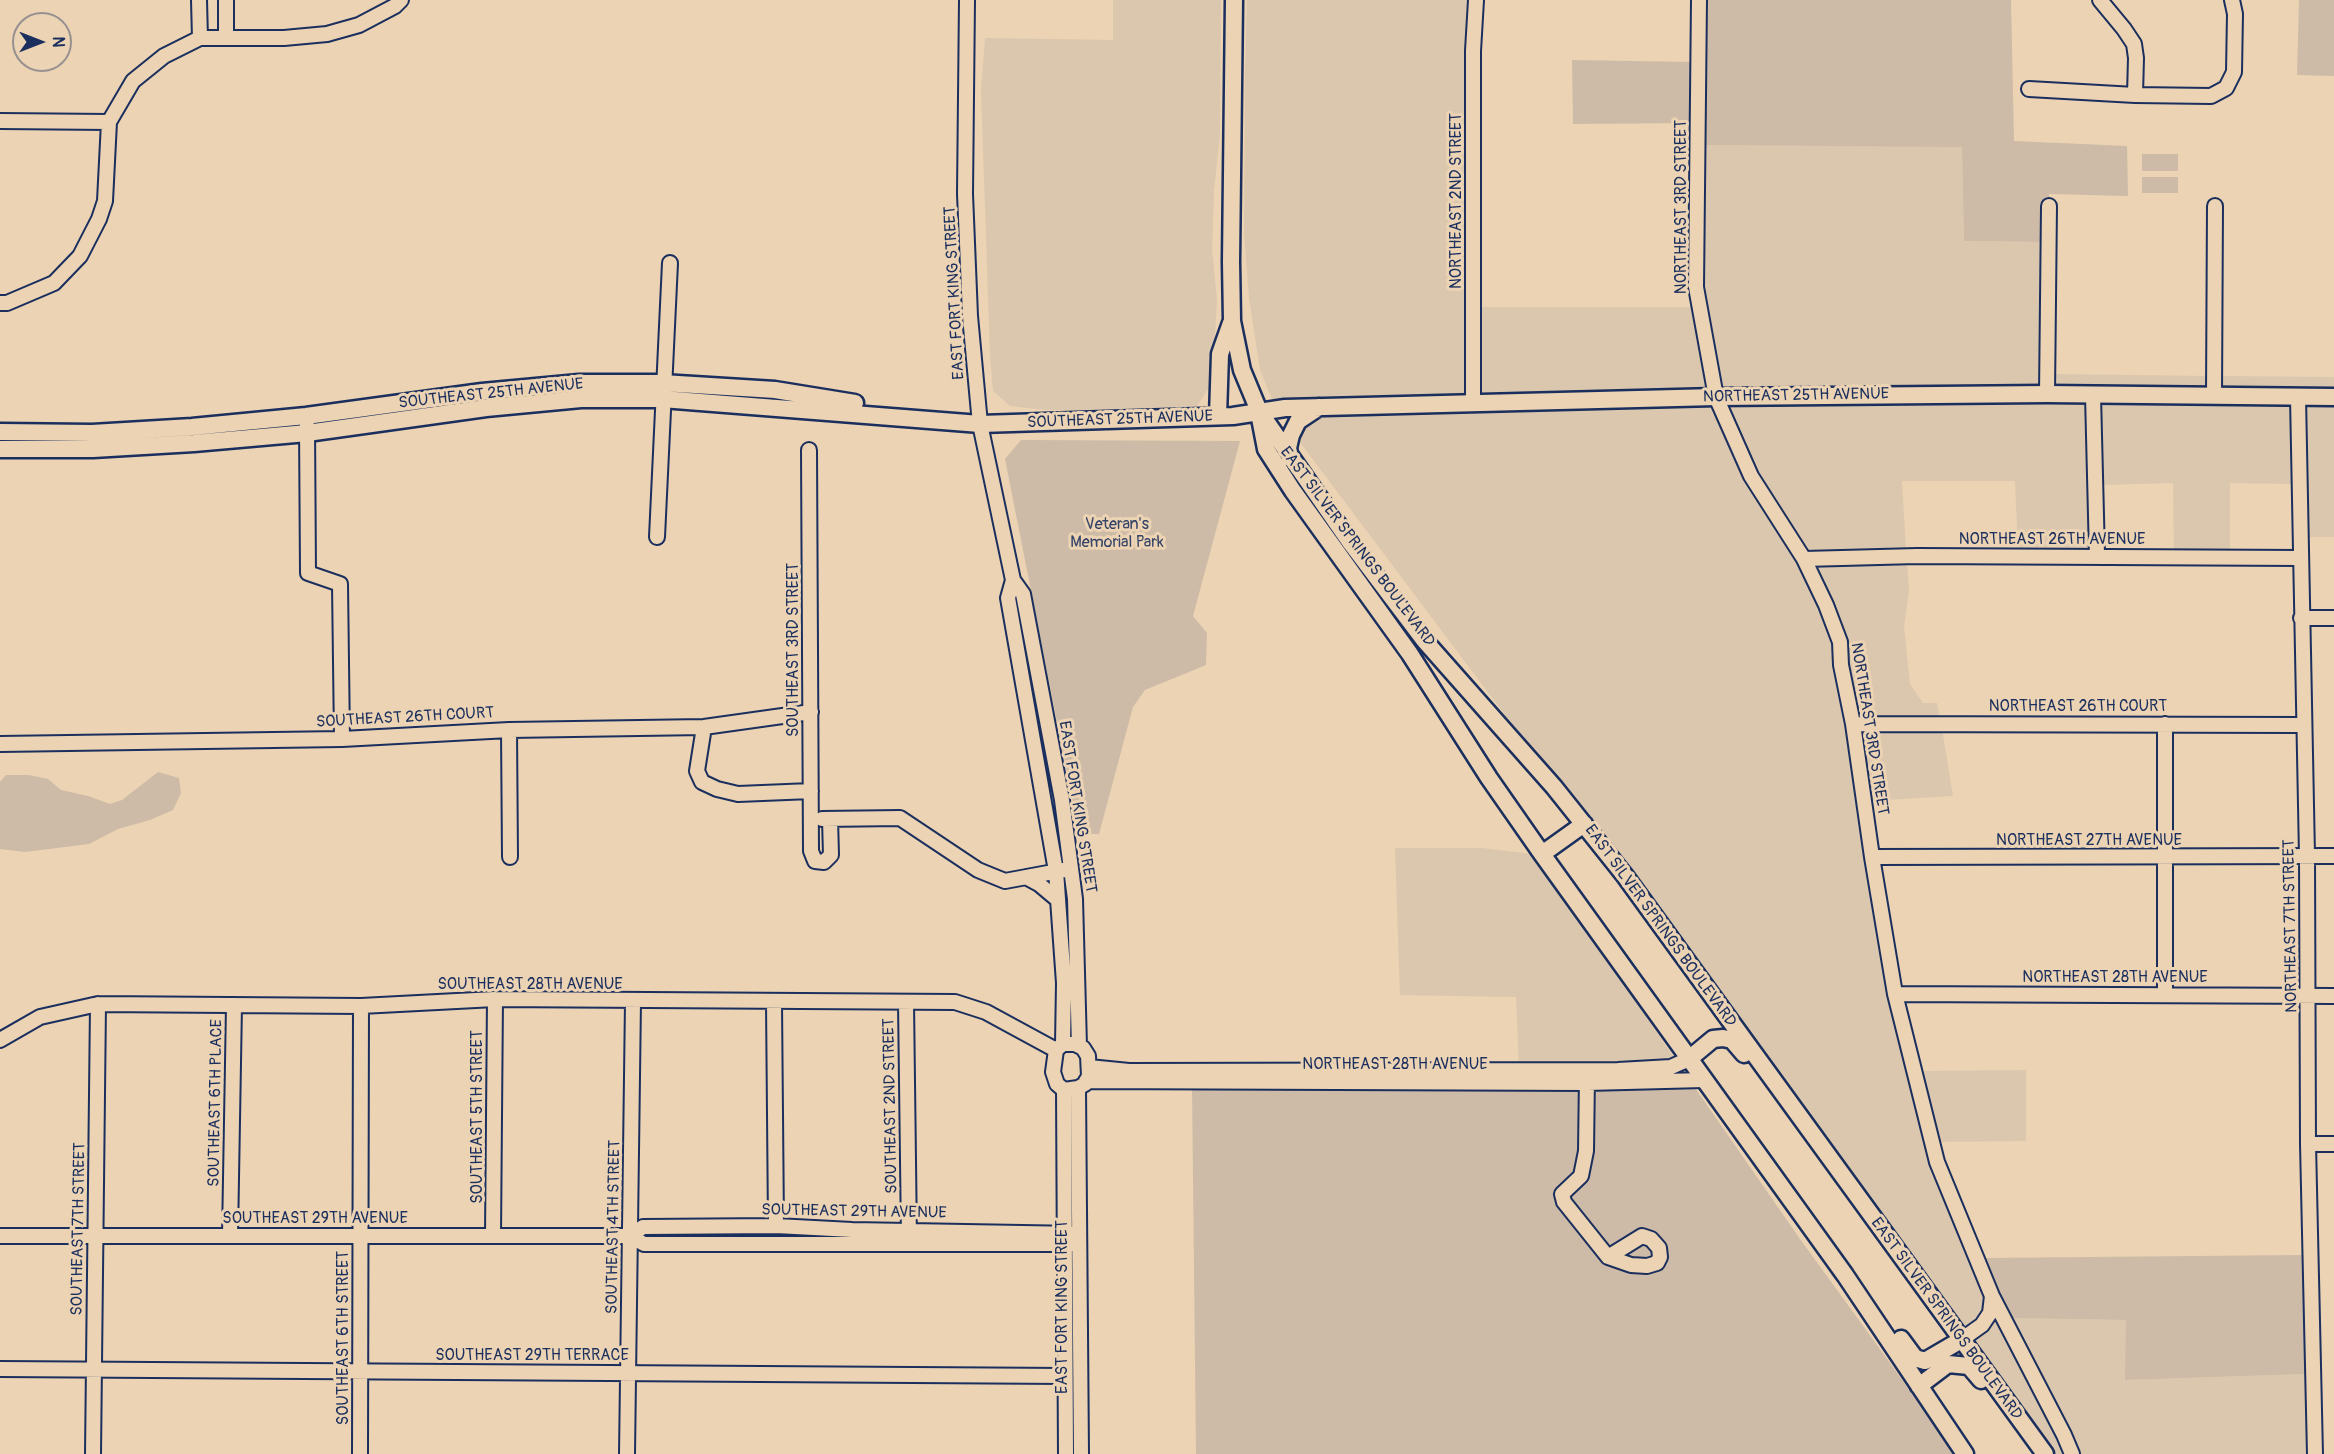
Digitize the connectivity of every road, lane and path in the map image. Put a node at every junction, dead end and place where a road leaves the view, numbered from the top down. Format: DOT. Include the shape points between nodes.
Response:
graph roads {
  1 [pos="199,0"];
  2 [pos="226,0"];
  3 [pos="400,0"];
  4 [pos="967,0"];
  5 [pos="1234,0"];
  6 [pos="1476,0"];
  7 [pos="1699,0"];
  8 [pos="2100,0"];
  9 [pos="2232,0"];
  10 [pos="200,38"];
  11 [pos="226,38"];
  12 [pos="2029,89"];
  13 [pos="2135,95"];
  14 [pos="0,121"];
  15 [pos="108,122"];
  16 [pos="2049,206"];
  17 [pos="2215,206"];
  18 [pos="670,263"];
  19 [pos="0,303"];
  20 [pos="1232,321"];
  21 [pos="662,391"];
  22 [pos="2047,394"];
  23 [pos="2093,395"];
  24 [pos="2214,396"];
  25 [pos="1716,397"];
  26 [pos="2298,397"];
  27 [pos="2334,397"];
  28 [pos="1473,402"];
  29 [pos="1320,407"];
  30 [pos="1259,411"];
  31 [pos="1218,416"];
  32 [pos="307,424"];
  33 [pos="980,424"];
  34 [pos="0,432"];
  35 [pos="0,449"];
  36 [pos="809,450"];
  37 [pos="1290,459"];
  38 [pos="657,537"];
  39 [pos="2097,556"];
  40 [pos="2300,558"];
  41 [pos="1804,559"];
  42 [pos="1013,580"];
  43 [pos="2301,618"];
  44 [pos="2334,618"];
  45 [pos="811,712"];
  46 [pos="1853,724"];
  47 [pos="2164,724"];
  48 [pos="2303,725"];
  49 [pos="704,727"];
  50 [pos="509,730"];
  51 [pos="342,739"];
  52 [pos="0,744"];
  53 [pos="811,791"];
  54 [pos="811,819"];
  55 [pos="830,819"];
  56 [pos="1584,824"];
  57 [pos="1051,837"];
  58 [pos="1542,854"];
  59 [pos="2307,856"];
  60 [pos="2334,856"];
  61 [pos="510,857"];
  62 [pos="1872,857"];
  63 [pos="2165,857"];
  64 [pos="1072,869"];
  65 [pos="1056,871"];
  66 [pos="1026,877"];
  67 [pos="1058,900"];
  68 [pos="1895,994"];
  69 [pos="2165,994"];
  70 [pos="2308,996"];
  71 [pos="2334,996"];
  72 [pos="495,999"];
  73 [pos="633,1001"];
  74 [pos="774,1002"];
  75 [pos="906,1002"];
  76 [pos="98,1004"];
  77 [pos="234,1005"];
  78 [pos="361,1006"];
  79 [pos="1063,1025"];
  80 [pos="1033,1038"];
  81 [pos="0,1040"];
  82 [pos="1079,1046"];
  83 [pos="1060,1047"];
  84 [pos="1689,1059"];
  85 [pos="1587,1077"];
  86 [pos="1704,1080"];
  87 [pos="1079,1082"];
  88 [pos="1818,1144"];
  89 [pos="2308,1144"];
  90 [pos="2334,1144"];
  91 [pos="776,1226"];
  92 [pos="360,1235"];
  93 [pos="0,1236"];
  94 [pos="94,1236"];
  95 [pos="230,1236"];
  96 [pos="494,1236"];
  97 [pos="630,1236"];
  98 [pos="909,1238"];
  99 [pos="1064,1238"];
  100 [pos="1079,1239"];
  101 [pos="1608,1257"];
  102 [pos="1845,1275"];
  103 [pos="1992,1296"];
  104 [pos="1961,1341"];
  105 [pos="0,1369"];
  106 [pos="94,1371"];
  107 [pos="360,1371"];
  108 [pos="627,1374"];
  109 [pos="1065,1376"];
  110 [pos="1919,1386"];
  111 [pos="2044,1453"];
  112 [pos="93,1454"];
  113 [pos="360,1454"];
  114 [pos="627,1454"];
  115 [pos="1066,1454"];
  116 [pos="1081,1454"];
  117 [pos="1965,1454"];
  118 [pos="2072,1454"];
  119 [pos="2315,1454"];
  1 -- 10 [label="street"];
  2 -- 11 [label="street"];
  3 -- 11 [label="street" via="359,24 327,34"];
  4 -- 33 [label="street, EAST FORT KING STREET" via="965,194"];
  5 -- 20 [label="main road, EAST SILVER SPRINGS BOULEVARD"];
  6 -- 28 [label="street, NORTHEAST 2ND STREET"];
  7 -- 25 [label="street, NORTHEAST 3RD STREET" via="1696,288"];
  8 -- 13 [label="street" via="2134,44"];
  9 -- 13 [label="street" via="2234,72 2226,88 2211,96"];
  10 -- 11 [label="street"];
  10 -- 15 [label="street" via="164,56 132,81"];
  12 -- 13 [label="street"];
  14 -- 15 [label="street"];
  15 -- 19 [label="street" via="105,201 80,256 54,283"];
  16 -- 22 [label="street"];
  17 -- 24 [label="street"];
  18 -- 21 [label="street"];
  20 -- 30 [label="main road, EAST SILVER SPRINGS BOULEVARD" via="1242,370"];
  20 -- 31 [label="main road" via="1220,354"];
  21 -- 32 [label="main road, SOUTHEAST 25TH AVENUE"];
  21 -- 33 [label="main road, SOUTHEAST 25TH AVENUE"];
  21 -- 38 [label="street"];
  22 -- 23 [label="main road, NORTHEAST 25TH AVENUE"];
  22 -- 25 [label="main road, NORTHEAST 25TH AVENUE"];
  23 -- 24 [label="main road, NORTHEAST 25TH AVENUE"];
  23 -- 39 [label="street"];
  24 -- 26 [label="main road, NORTHEAST 25TH AVENUE"];
  25 -- 28 [label="main road, NORTHEAST 25TH AVENUE"];
  25 -- 41 [label="street, NORTHEAST 3RD STREET" via="1751,476"];
  26 -- 27 [label="main road, NORTHEAST 25TH AVENUE"];
  26 -- 40 [label="street, NORTHEAST 7TH STREET"];
  28 -- 29 [label="main road, NORTHEAST 25TH AVENUE"];
  29 -- 30 [label="main road, NORTHEAST 25TH AVENUE"];
  29 -- 37 [label="main road" via="1298,421 1288,448"];
  30 -- 31 [label="main road, SOUTHEAST 25TH AVENUE"];
  30 -- 37 [label="main road, EAST SILVER SPRINGS BOULEVARD"];
  30 -- 58 [label="main road, EAST SILVER SPRINGS BOULEVARD" via="1266,449 1282,475 1410,654"];
  31 -- 33 [label="main road, SOUTHEAST 25TH AVENUE"];
  32 -- 34 [label="main road, SOUTHEAST 25TH AVENUE" via="92,433"];
  32 -- 35 [label="main road, SOUTHEAST 25TH AVENUE" via="194,443"];
  32 -- 51 [label="street" via="308,573 340,584"];
  33 -- 42 [label="street, EAST FORT KING STREET"];
  36 -- 45 [label="street, SOUTHEAST 3RD STREET"];
  37 -- 56 [label="main road, EAST SILVER SPRINGS BOULEVARD" via="1424,640"];
  39 -- 40 [label="street, NORTHEAST 26TH AVENUE"];
  39 -- 41 [label="street, NORTHEAST 26TH AVENUE"];
  40 -- 43 [label="street, NORTHEAST 7TH STREET"];
  41 -- 46 [label="street, NORTHEAST 3RD STREET" via="1840,642 1840,665"];
  42 -- 57 [label="street, EAST FORT KING STREET" via="1008,598"];
  42 -- 64 [label="street, EAST FORT KING STREET" via="1023,594"];
  43 -- 44 [label="street"];
  43 -- 48 [label="street, NORTHEAST 7TH STREET"];
  45 -- 49 [label="street, SOUTHEAST 26TH COURT"];
  45 -- 53 [label="street, SOUTHEAST 3RD STREET"];
  46 -- 47 [label="street, NORTHEAST 26TH COURT"];
  46 -- 62 [label="street, NORTHEAST 3RD STREET"];
  47 -- 48 [label="street, NORTHEAST 26TH COURT"];
  47 -- 63 [label="street"];
  48 -- 59 [label="street, NORTHEAST 7TH STREET"];
  49 -- 50 [label="street, SOUTHEAST 26TH COURT"];
  49 -- 53 [label="street" via="697,771 702,782 738,794"];
  50 -- 51 [label="street, SOUTHEAST 26TH COURT"];
  50 -- 61 [label="street"];
  51 -- 52 [label="street, SOUTHEAST 26TH COURT"];
  53 -- 54 [label="street, SOUTHEAST 3RD STREET"];
  54 -- 55 [label="street"];
  54 -- 55 [label="street, SOUTHEAST 3RD STREET" via="811,851 815,861 824,862 831,855"];
  55 -- 66 [label="street" via="900,818 978,870 1005,881"];
  56 -- 58 [label="main road"];
  56 -- 88 [label="main road, EAST SILVER SPRINGS BOULEVARD" via="1696,972"];
  57 -- 65 [label="street, EAST FORT KING STREET"];
  57 -- 66 [label="street" via="1039,870"];
  58 -- 84 [label="main road, EAST SILVER SPRINGS BOULEVARD"];
  59 -- 60 [label="street"];
  59 -- 63 [label="street, NORTHEAST 27TH AVENUE"];
  59 -- 70 [label="street, NORTHEAST 7TH STREET"];
  62 -- 63 [label="street, NORTHEAST 27TH AVENUE"];
  62 -- 68 [label="street, NORTHEAST 3RD STREET"];
  63 -- 69 [label="street"];
  64 -- 65 [label="street"];
  64 -- 82 [label="street, EAST FORT KING STREET"];
  65 -- 66 [label="street"];
  65 -- 67 [label="street, EAST FORT KING STREET"];
  66 -- 67 [label="street"];
  67 -- 79 [label="street, EAST FORT KING STREET"];
  68 -- 69 [label="street, NORTHEAST 28TH AVENUE"];
  68 -- 103 [label="street, NORTHEAST 3RD STREET" via="1937,1162"];
  69 -- 70 [label="street, NORTHEAST 28TH AVENUE"];
  70 -- 71 [label="street, NORTHEAST 28TH AVENUE"];
  70 -- 89 [label="street, NORTHEAST 7TH STREET"];
  72 -- 73 [label="street, SOUTHEAST 28TH AVENUE"];
  72 -- 78 [label="street, SOUTHEAST 28TH AVENUE"];
  72 -- 96 [label="street, SOUTHEAST 5TH STREET"];
  73 -- 74 [label="street, SOUTHEAST 28TH AVENUE"];
  73 -- 97 [label="street, SOUTHEAST 4TH STREET"];
  74 -- 75 [label="street, SOUTHEAST 28TH AVENUE"];
  74 -- 91 [label="street"];
  75 -- 80 [label="street, SOUTHEAST 28TH AVENUE" via="956,1002 986,1012"];
  75 -- 98 [label="street, SOUTHEAST 2ND STREET"];
  76 -- 77 [label="street, SOUTHEAST 28TH AVENUE"];
  76 -- 81 [label="street, SOUTHEAST 28TH AVENUE" via="40,1017"];
  76 -- 94 [label="street, SOUTHEAST 7TH STREET"];
  77 -- 78 [label="street, SOUTHEAST 28TH AVENUE"];
  77 -- 95 [label="street, SOUTHEAST 6TH PLACE"];
  78 -- 92 [label="street, SOUTHEAST 6TH STREET"];
  79 -- 80 [label="street" via="1055,1033"];
  79 -- 83 [label="street, EAST FORT KING STREET"];
  80 -- 83 [label="street, SOUTHEAST 28TH AVENUE"];
  82 -- 83 [label="street"];
  82 -- 87 [label="street" via="1088,1056"];
  83 -- 87 [label="street" via="1053,1072 1057,1084"];
  84 -- 85 [label="street, NORTHEAST 28TH AVENUE" via="1671,1067"];
  84 -- 86 [label="main road, EAST SILVER SPRINGS BOULEVARD"];
  84 -- 88 [label="main road" via="1713,1039 1732,1040 1801,1132"];
  85 -- 86 [label="street, NORTHEAST 28TH AVENUE"];
  85 -- 87 [label="street, NORTHEAST 28TH AVENUE"];
  85 -- 101 [label="street" via="1586,1151 1581,1176 1563,1194 1564,1202"];
  86 -- 102 [label="main road, EAST SILVER SPRINGS BOULEVARD"];
  87 -- 99 [label="street, EAST FORT KING STREET"];
  87 -- 100 [label="street, EAST FORT KING STREET"];
  88 -- 104 [label="main road, EAST SILVER SPRINGS BOULEVARD"];
  89 -- 90 [label="street"];
  89 -- 119 [label="street, NORTHEAST 7TH STREET"];
  91 -- 97 [label="street, SOUTHEAST 29TH AVENUE" via="643,1227"];
  91 -- 98 [label="street, SOUTHEAST 29TH AVENUE"];
  92 -- 95 [label="street, SOUTHEAST 29TH AVENUE"];
  92 -- 96 [label="street, SOUTHEAST 29TH AVENUE"];
  92 -- 107 [label="street, SOUTHEAST 6TH STREET"];
  93 -- 94 [label="street, SOUTHEAST 29TH AVENUE"];
  94 -- 95 [label="street, SOUTHEAST 29TH AVENUE"];
  94 -- 106 [label="street, SOUTHEAST 7TH STREET"];
  96 -- 97 [label="street, SOUTHEAST 29TH AVENUE"];
  97 -- 98 [label="street, SOUTHEAST 29TH AVENUE" via="644,1244"];
  97 -- 108 [label="street, SOUTHEAST 4TH STREET"];
  98 -- 99 [label="street, SOUTHEAST 29TH AVENUE"];
  99 -- 100 [label="street, SOUTHEAST 29TH AVENUE"];
  99 -- 109 [label="street, EAST FORT KING STREET"];
  100 -- 116 [label="street, EAST FORT KING STREET"];
  102 -- 104 [label="main road" via="1863,1282 1915,1358 1925,1361"];
  102 -- 110 [label="main road, EAST SILVER SPRINGS BOULEVARD"];
  103 -- 104 [label="street" via="1990,1313 1983,1325"];
  103 -- 118 [label="street, NORTHEAST 3RD STREET"];
  104 -- 111 [label="main road, EAST SILVER SPRINGS BOULEVARD"];
  105 -- 106 [label="street, SOUTHEAST 29TH TERRACE"];
  106 -- 107 [label="street, SOUTHEAST 29TH TERRACE"];
  106 -- 112 [label="street, SOUTHEAST 7TH STREET"];
  107 -- 108 [label="street, SOUTHEAST 29TH TERRACE"];
  107 -- 113 [label="street, SOUTHEAST 6TH STREET"];
  108 -- 109 [label="street, SOUTHEAST 29TH TERRACE"];
  108 -- 114 [label="street, SOUTHEAST 4TH STREET"];
  109 -- 115 [label="street, EAST FORT KING STREET"];
  110 -- 111 [label="main road" via="1948,1364 1969,1366 2023,1439"];
  110 -- 117 [label="main road, EAST SILVER SPRINGS BOULEVARD"];
}
